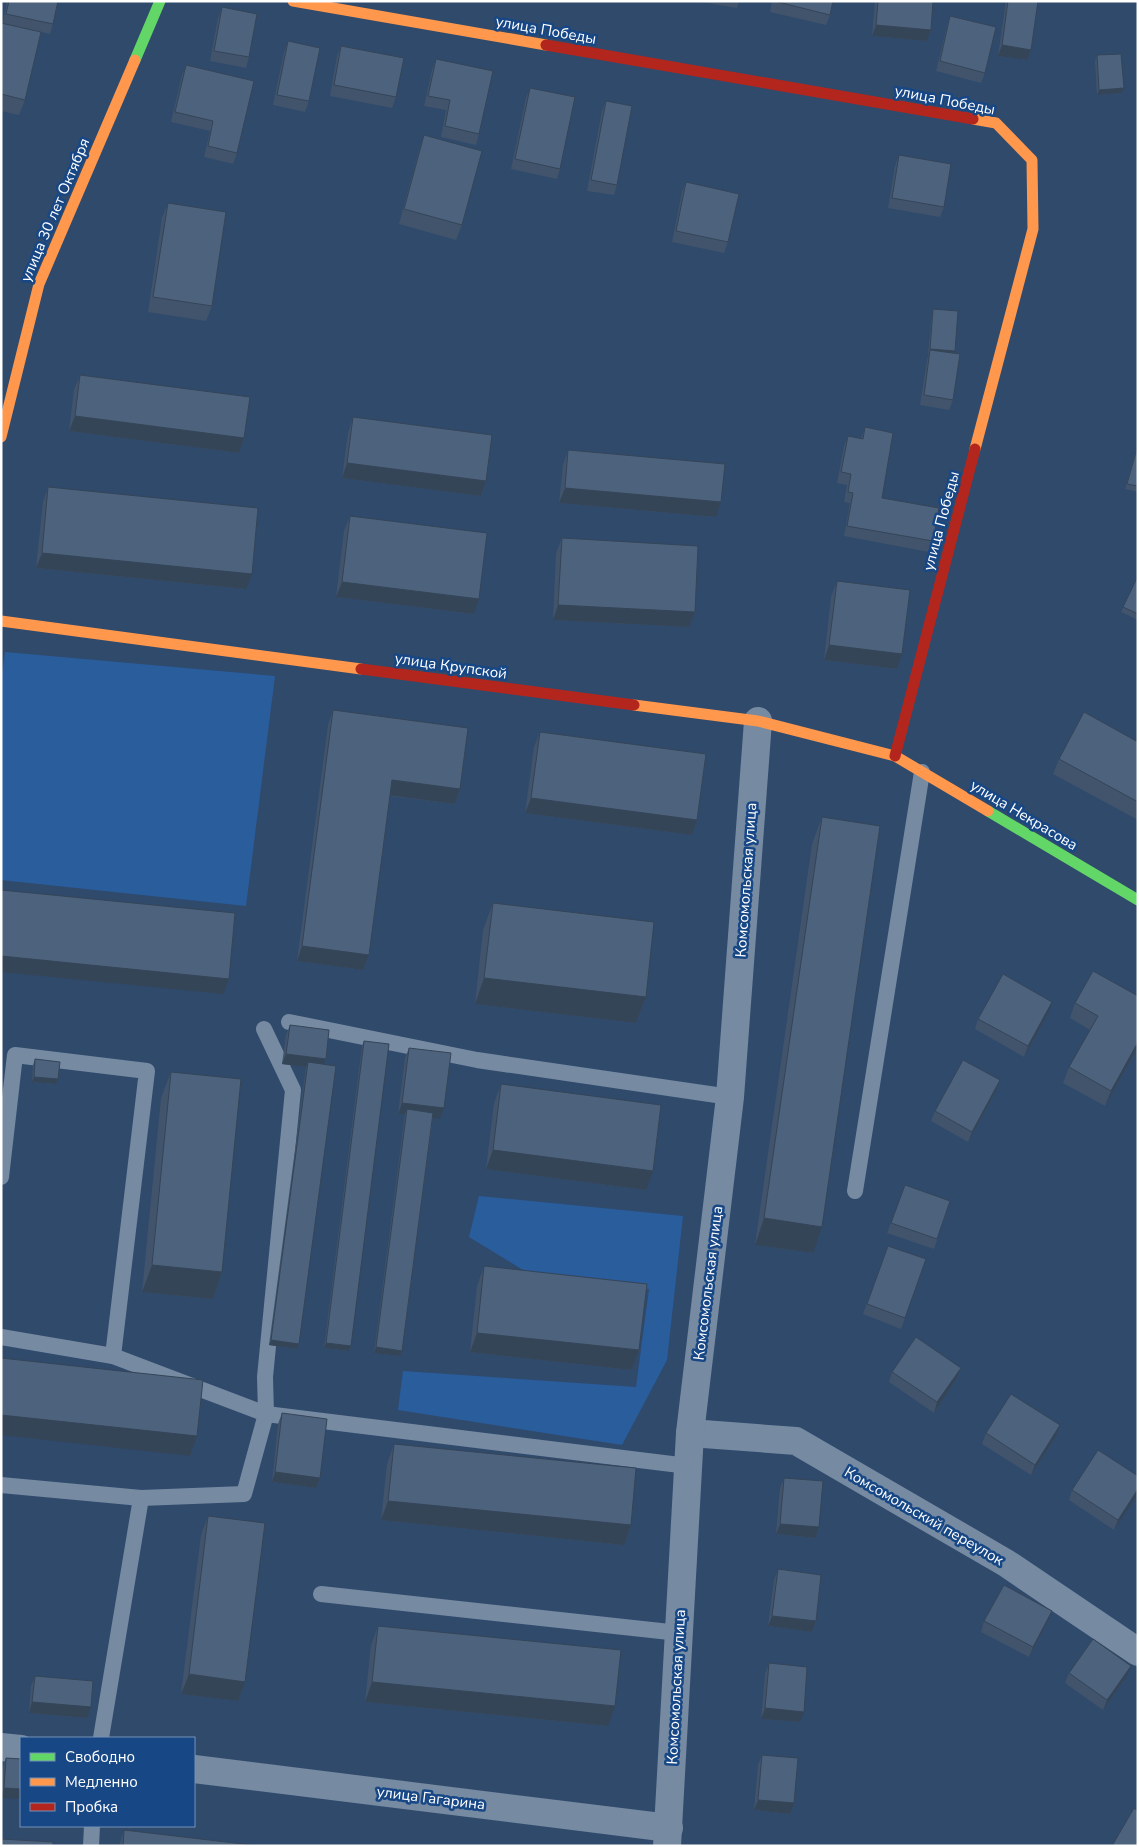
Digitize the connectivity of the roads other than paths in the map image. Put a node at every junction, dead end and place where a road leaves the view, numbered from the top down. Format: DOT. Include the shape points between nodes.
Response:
graph roads {
  1 [pos="160,1"];
  2 [pos="293,1"];
  3 [pos="1,437"];
  4 [pos="1,622"];
  5 [pos="758,721"];
  6 [pos="895,756"];
  7 [pos="922,772"];
  8 [pos="1138,900"];
  9 [pos="289,1022"];
  10 [pos="264,1029"];
  11 [pos="730,1097"];
  12 [pos="1,1177"];
  13 [pos="855,1191"];
  14 [pos="1,1337"];
  15 [pos="113,1356"];
  16 [pos="266,1414"];
  17 [pos="690,1434"];
  18 [pos="688,1466"];
  19 [pos="1,1484"];
  20 [pos="141,1498"];
  21 [pos="321,1594"];
  22 [pos="679,1634"];
  23 [pos="1138,1652"];
  24 [pos="101,1737"];
  25 [pos="1,1747"];
  26 [pos="20,1749"];
  27 [pos="195,1769"];
  28 [pos="92,1827"];
  29 [pos="668,1837"];
  30 [pos="91,1846"];
  1 -- 3 [label="street, улица 30 лет Октября" via="38,284"];
  2 -- 6 [label="street, улица Победы" via="996,123 1032,160 1032,229"];
  4 -- 5 [label="street, улица Крупской"];
  5 -- 6 [label="street, улица Крупской"];
  5 -- 11 [label="street, Комсомольская улица"];
  6 -- 7 [label="street, улица Некрасова"];
  7 -- 8 [label="street, улица Некрасова"];
  7 -- 13 [label="lane"];
  9 -- 11 [label="lane" via="477,1060"];
  10 -- 16 [label="lane" via="293,1090 265,1378"];
  11 -- 17 [label="street, Комсомольская улица"];
  12 -- 15 [label="lane" via="15,1055 147,1071"];
  14 -- 15 [label="lane"];
  15 -- 16 [label="lane"];
  16 -- 18 [label="lane"];
  16 -- 20 [label="lane" via="244,1494"];
  17 -- 18 [label="street, Комсомольская улица"];
  17 -- 23 [label="street, Комсомольский переулок" via="796,1442 1006,1563"];
  18 -- 22 [label="street, Комсомольская улица"];
  19 -- 20 [label="lane"];
  20 -- 24 [label="lane"];
  21 -- 22 [label="lane"];
  22 -- 29 [label="street, Комсомольская улица"];
  25 -- 26 [label="street"];
  27 -- 29 [label="street, улица Гагарина"];
  28 -- 30 [label="lane"];
}
